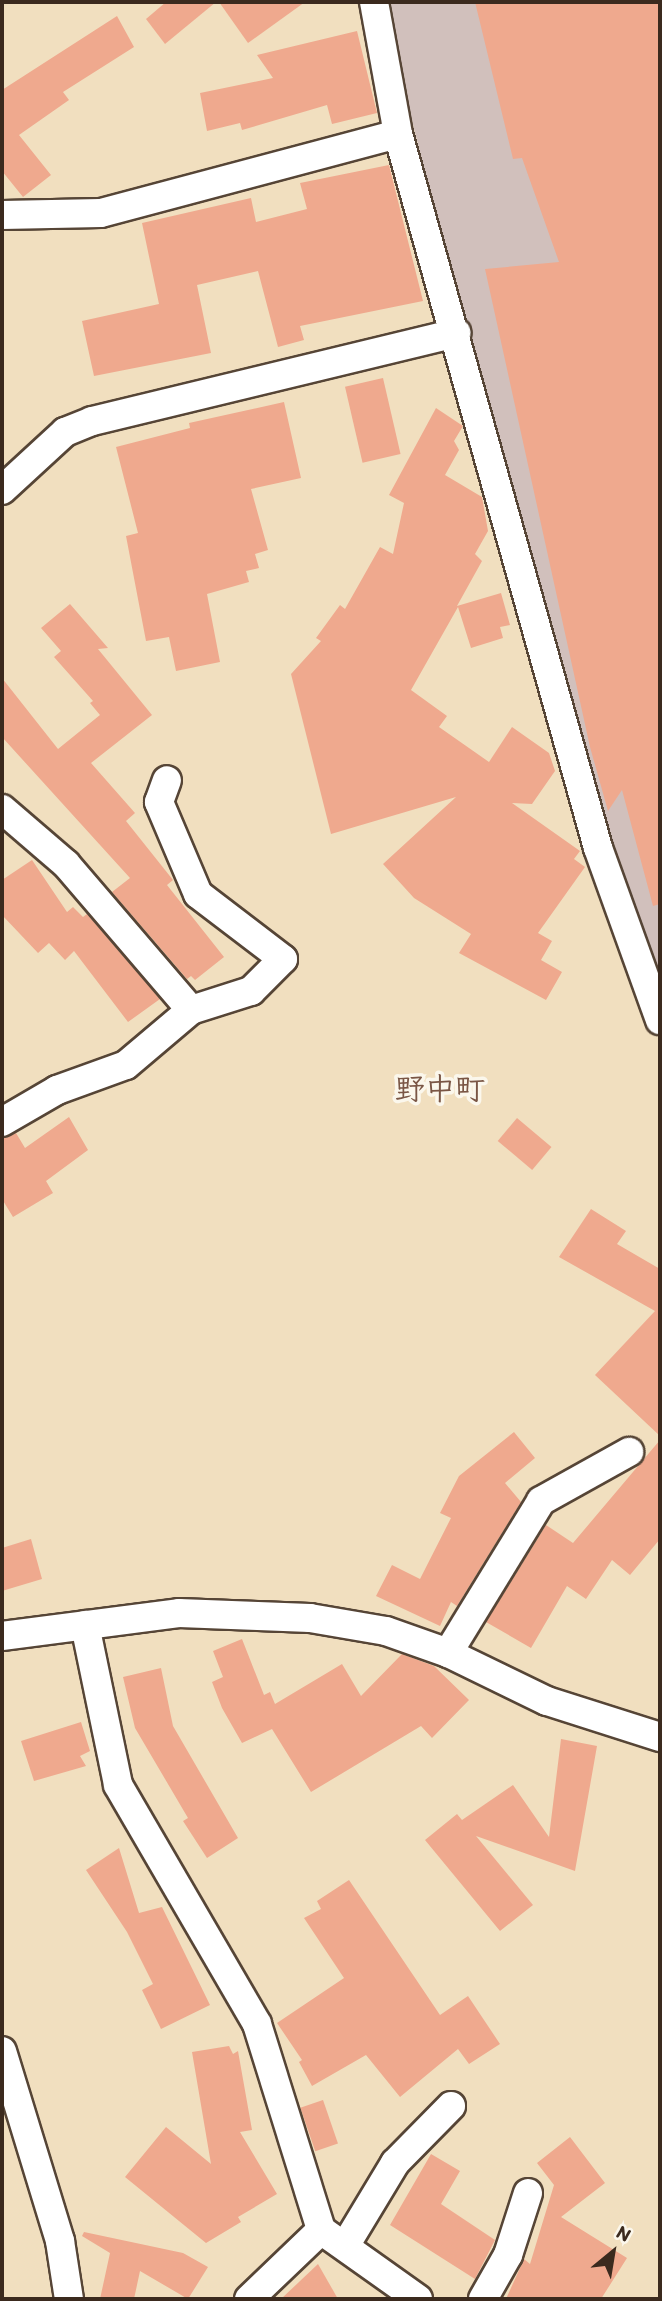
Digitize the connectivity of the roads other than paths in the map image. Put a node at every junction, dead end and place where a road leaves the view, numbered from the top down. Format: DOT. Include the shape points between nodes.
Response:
graph roads {
  1 [pos="374,2"];
  2 [pos="398,134"];
  3 [pos="2,215"];
  4 [pos="457,333"];
  5 [pos="2,490"];
  6 [pos="167,780"];
  7 [pos="2,809"];
  8 [pos="191,1010"];
  9 [pos="660,1020"];
  10 [pos="2,1122"];
  11 [pos="629,1452"];
  12 [pos="85,1625"];
  13 [pos="2,1636"];
  14 [pos="448,1653"];
  15 [pos="660,1737"];
  16 [pos="4,2066"];
  17 [pos="452,2106"];
  18 [pos="527,2193"];
  19 [pos="321,2230"];
  20 [pos="345,2246"];
  21 [pos="69,2299"];
  22 [pos="248,2299"];
  23 [pos="418,2299"];
  24 [pos="483,2299"];
  1 -- 2 [label="street"];
  2 -- 3 [label="street" via="101,212"];
  2 -- 4 [label="street"];
  4 -- 5 [label="street" via="92,421 65,432"];
  4 -- 9 [label="street" via="598,848"];
  6 -- 8 [label="street" via="159,802 198,894 283,959 251,991"];
  7 -- 8 [label="street" via="66,864"];
  8 -- 10 [label="street" via="126,1065 57,1090"];
  11 -- 14 [label="street" via="541,1500"];
  12 -- 13 [label="street"];
  12 -- 14 [label="street" via="179,1613 310,1618 386,1631"];
  12 -- 19 [label="street" via="118,1785 257,2025"];
  14 -- 15 [label="street" via="547,1701"];
  16 -- 21 [label="street" via="60,2241"];
  17 -- 20 [label="street" via="395,2163"];
  18 -- 24 [label="street" via="508,2255"];
  19 -- 20 [label="street"];
  19 -- 22 [label="street"];
  20 -- 23 [label="street"];
}
